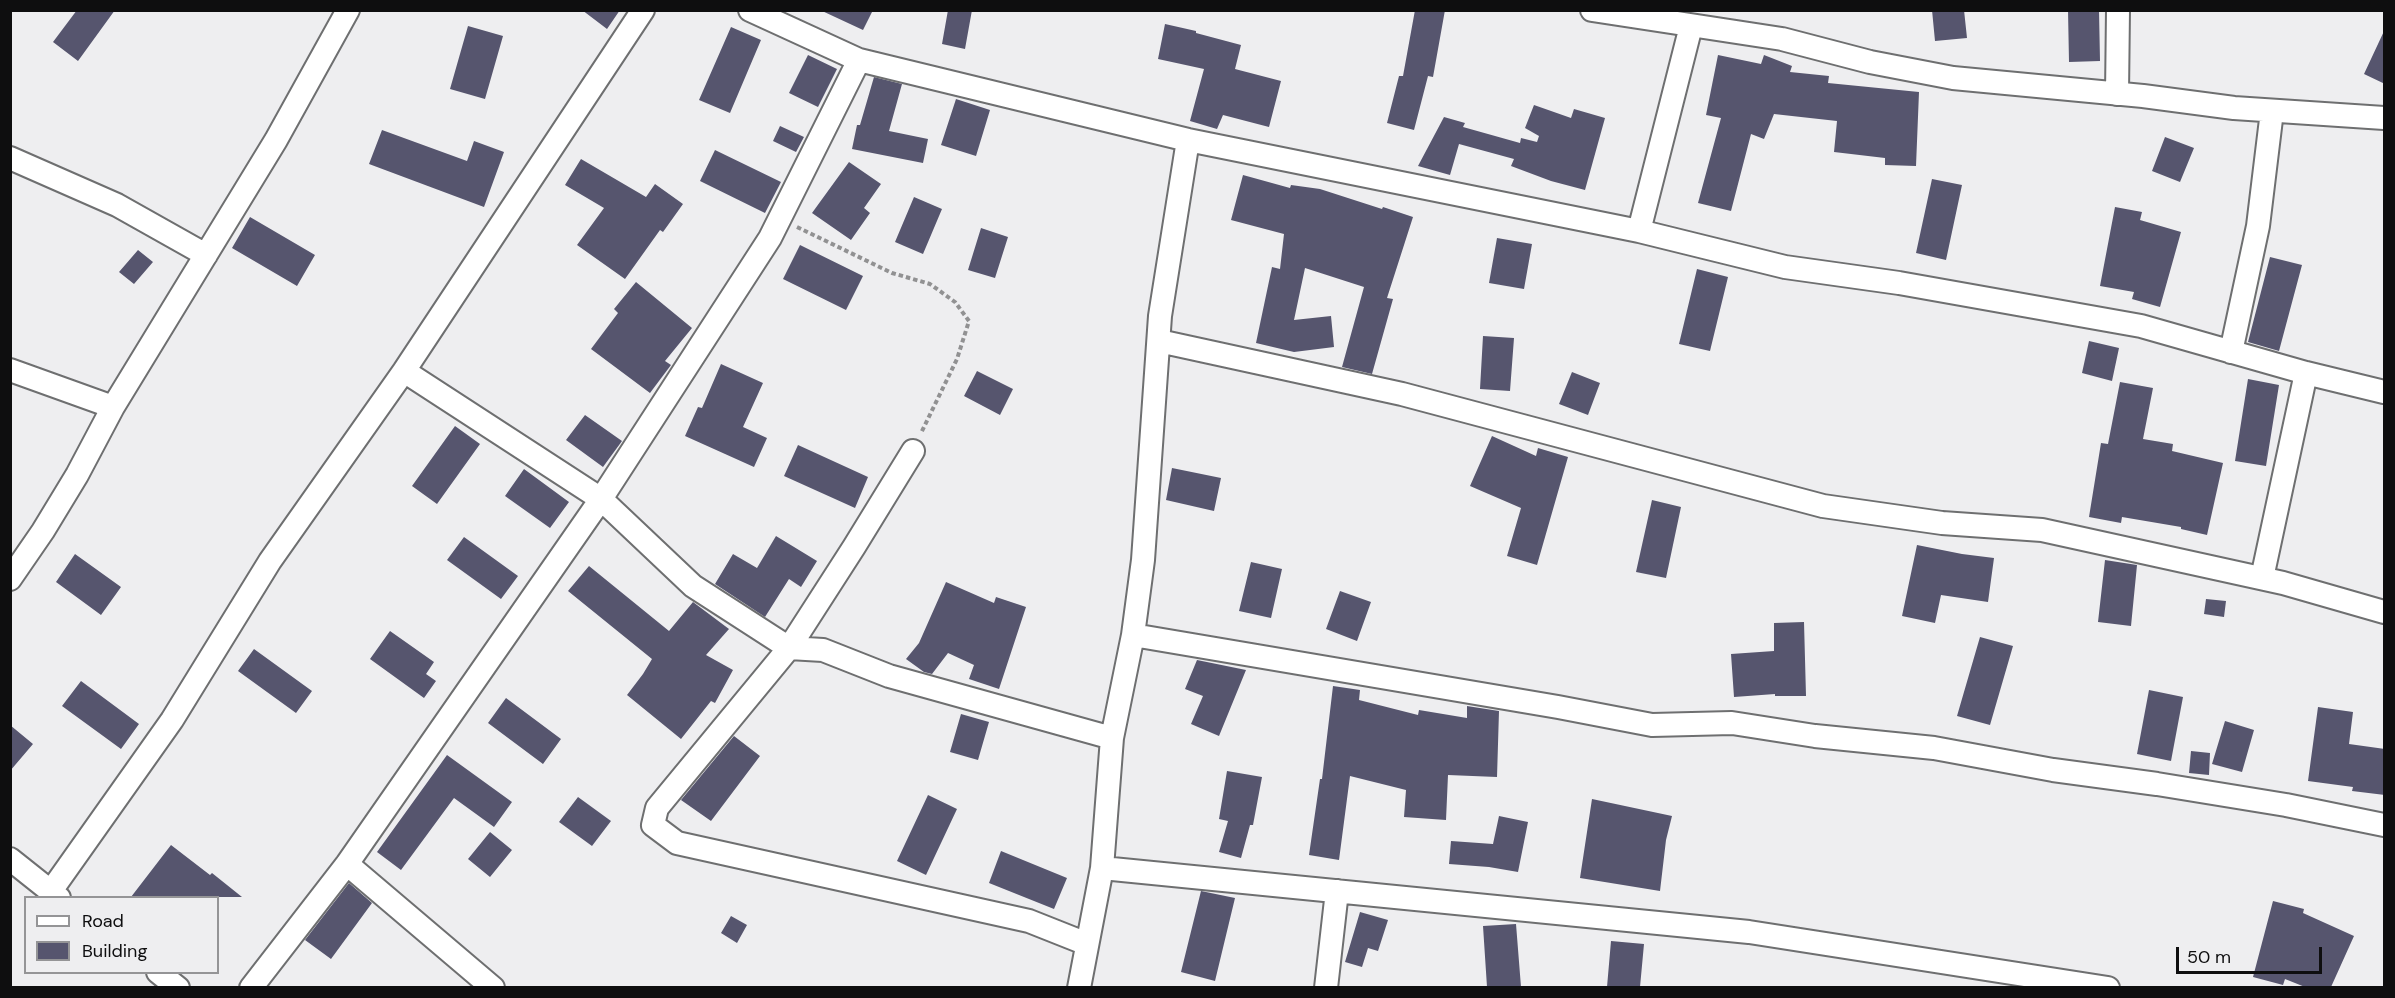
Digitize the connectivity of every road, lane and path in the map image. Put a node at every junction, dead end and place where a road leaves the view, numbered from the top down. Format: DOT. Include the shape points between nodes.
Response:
graph roads {
  1 [pos="348,10"];
  2 [pos="644,10"];
  3 [pos="750,10"];
  4 [pos="1592,10"];
  5 [pos="2118,10"];
  6 [pos="1691,26"];
  7 [pos="859,60"];
  8 [pos="2117,94"];
  9 [pos="2272,111"];
  10 [pos="2385,118"];
  11 [pos="1188,140"];
  12 [pos="10,158"];
  13 [pos="780,219"];
  14 [pos="1639,231"];
  15 [pos="206,255"];
  16 [pos="1159,341"];
  17 [pos="2232,352"];
  18 [pos="10,370"];
  19 [pos="404,371"];
  20 [pos="2306,373"];
  21 [pos="2385,392"];
  22 [pos="113,407"];
  23 [pos="913,451"];
  24 [pos="601,499"];
  25 [pos="2262,578"];
  26 [pos="10,579"];
  27 [pos="2385,612"];
  28 [pos="1133,635"];
  29 [pos="789,648"];
  30 [pos="1113,738"];
  31 [pos="2385,825"];
  32 [pos="10,859"];
  33 [pos="347,864"];
  34 [pos="1102,868"];
  35 [pos="1337,891"];
  36 [pos="55,894"];
  37 [pos="1087,944"];
  38 [pos="161,974"];
  39 [pos="178,987"];
  40 [pos="251,987"];
  41 [pos="493,987"];
  42 [pos="1079,987"];
  43 [pos="1326,987"];
  44 [pos="2108,987"];
  1 -- 15 [label="street"];
  2 -- 19 [label="street"];
  3 -- 7 [label="street"];
  4 -- 6 [label="street"];
  5 -- 8 [label="street"];
  6 -- 8 [label="street" via="1782,39 1953,78"];
  6 -- 14 [label="street"];
  7 -- 11 [label="street"];
  7 -- 13 [label="street"];
  8 -- 9 [label="street"];
  9 -- 10 [label="street"];
  9 -- 17 [label="street" via="2258,226"];
  11 -- 14 [label="street"];
  11 -- 16 [label="street"];
  12 -- 15 [label="street" via="117,205"];
  13 -- 23 [label="path" via="892,273 930,284 956,302 969,321 957,358"];
  13 -- 24 [label="street"];
  14 -- 17 [label="street" via="1785,267 2140,326"];
  15 -- 22 [label="street"];
  16 -- 25 [label="street" via="1402,394 1823,506 1942,523 2042,530"];
  16 -- 28 [label="street" via="1143,560"];
  17 -- 20 [label="street"];
  18 -- 22 [label="street"];
  19 -- 24 [label="street"];
  19 -- 36 [label="street" via="270,561 172,720"];
  20 -- 21 [label="street"];
  20 -- 25 [label="street"];
  22 -- 26 [label="street" via="76,476"];
  23 -- 29 [label="street"];
  24 -- 29 [label="street" via="693,586"];
  24 -- 33 [label="street"];
  25 -- 27 [label="street"];
  28 -- 30 [label="street"];
  28 -- 31 [label="street" via="1652,725 1732,723 1934,748 2286,805"];
  29 -- 30 [label="street" via="823,650 889,676"];
  29 -- 37 [label="street" via="657,808 653,825 677,843 1029,921"];
  30 -- 34 [label="street"];
  32 -- 36 [label="street"];
  33 -- 40 [label="street"];
  33 -- 41 [label="street"];
  34 -- 35 [label="street"];
  34 -- 37 [label="street"];
  35 -- 43 [label="street"];
  35 -- 44 [label="street" via="1749,932"];
  37 -- 42 [label="street"];
  38 -- 39 [label="street"];
}
